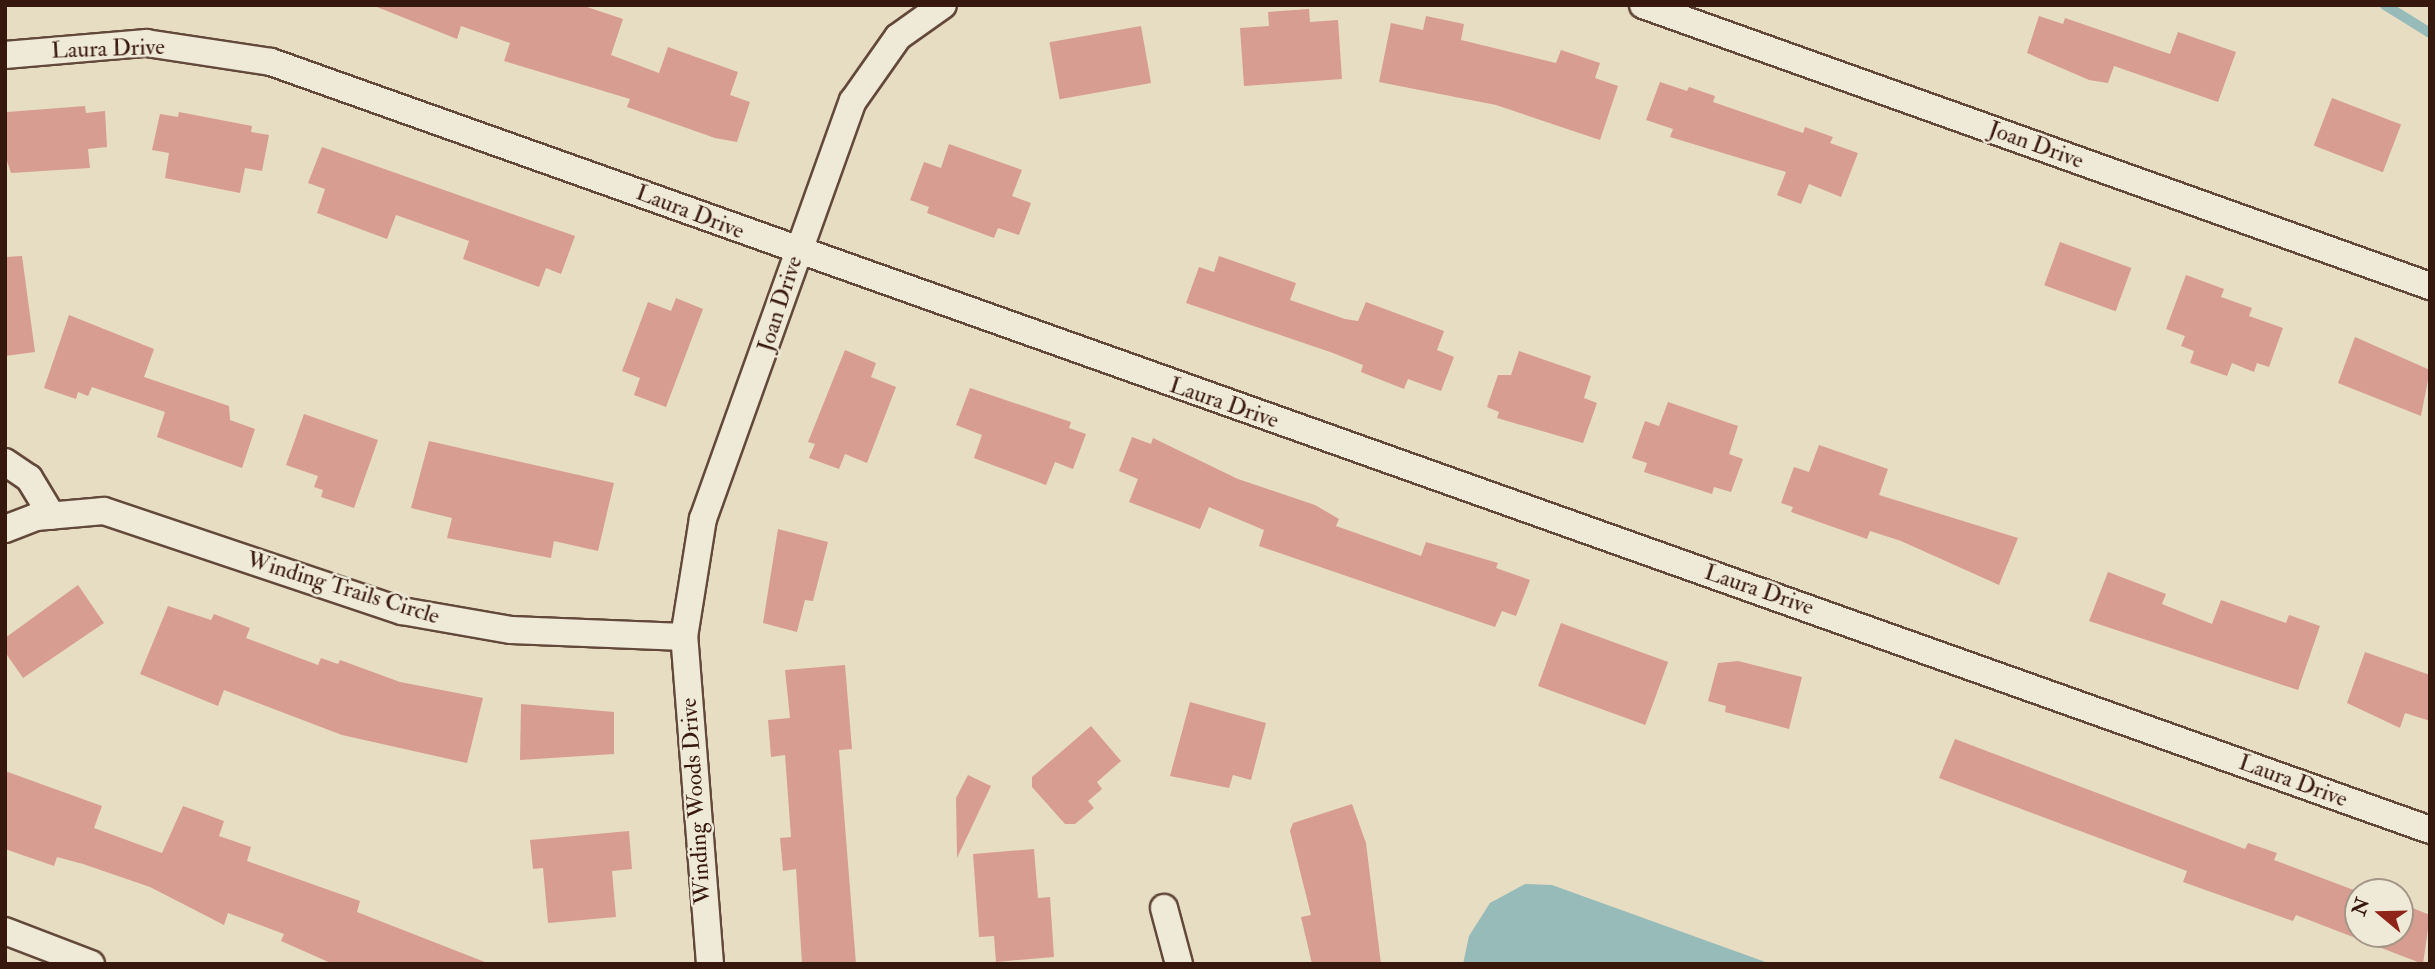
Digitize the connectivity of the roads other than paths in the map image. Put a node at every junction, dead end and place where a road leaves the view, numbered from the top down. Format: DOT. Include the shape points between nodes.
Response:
graph roads {
  1 [pos="943,5"];
  2 [pos="1643,5"];
  3 [pos="5,55"];
  4 [pos="796,253"];
  5 [pos="2430,286"];
  6 [pos="5,462"];
  7 [pos="52,516"];
  8 [pos="5,529"];
  9 [pos="684,637"];
  10 [pos="2430,830"];
  11 [pos="1164,908"];
  12 [pos="5,931"];
  13 [pos="91,964"];
  14 [pos="710,964"];
  15 [pos="1179,964"];
  1 -- 4 [label="street, Joan Drive" via="898,37 853,101"];
  2 -- 5 [label="street, Joan Drive"];
  3 -- 4 [label="street, Laura Drive" via="146,43 271,62"];
  4 -- 9 [label="street, Joan Drive" via="702,519"];
  4 -- 10 [label="street, Laura Drive"];
  6 -- 7 [label="street" via="29,478"];
  7 -- 8 [label="street, Winding Trails Circle"];
  7 -- 9 [label="street, Winding Trails Circle" via="104,511 402,611 447,620 511,630"];
  9 -- 14 [label="street, Winding Woods Drive"];
  11 -- 15 [label="street"];
  12 -- 13 [label="street"];
}
